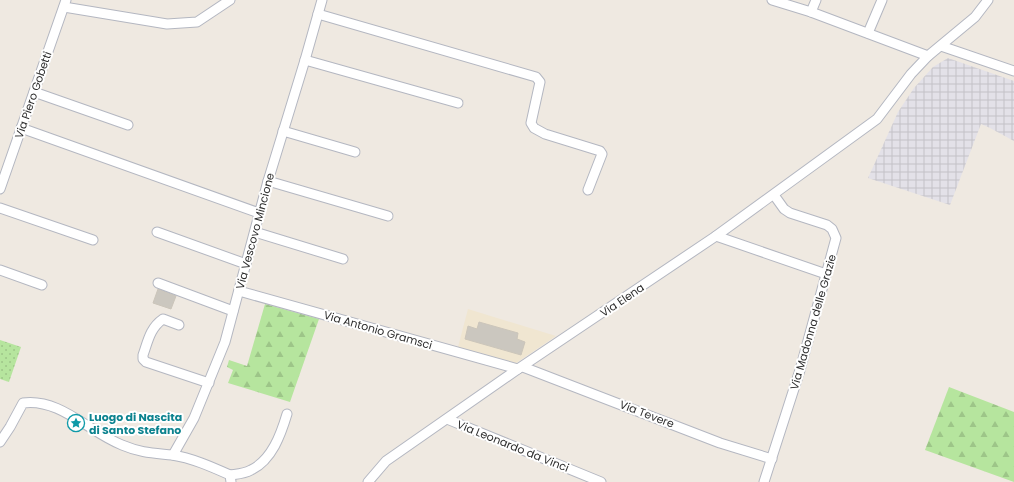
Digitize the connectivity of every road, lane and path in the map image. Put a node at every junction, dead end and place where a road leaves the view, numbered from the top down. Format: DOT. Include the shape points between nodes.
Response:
graph roads {
  1 [pos="230,0"];
  2 [pos="322,0"];
  3 [pos="772,0"];
  4 [pos="816,0"];
  5 [pos="882,0"];
  6 [pos="988,0"];
  7 [pos="65,4"];
  8 [pos="811,12"];
  9 [pos="318,14"];
  10 [pos="868,33"];
  11 [pos="941,46"];
  12 [pos="928,56"];
  13 [pos="306,60"];
  14 [pos="1014,72"];
  15 [pos="34,92"];
  16 [pos="458,103"];
  17 [pos="128,125"];
  18 [pos="21,128"];
  19 [pos="283,131"];
  20 [pos="355,152"];
  21 [pos="268,181"];
  22 [pos="0,189"];
  23 [pos="588,190"];
  24 [pos="774,194"];
  25 [pos="0,208"];
  26 [pos="259,213"];
  27 [pos="388,216"];
  28 [pos="156,232"];
  29 [pos="254,232"];
  30 [pos="716,236"];
  31 [pos="93,240"];
  32 [pos="342,259"];
  33 [pos="246,264"];
  34 [pos="0,270"];
  35 [pos="826,274"];
  36 [pos="158,283"];
  37 [pos="42,285"];
  38 [pos="238,291"];
  39 [pos="234,311"];
  40 [pos="179,325"];
  41 [pos="521,368"];
  42 [pos="209,383"];
  43 [pos="287,414"];
  44 [pos="447,419"];
  45 [pos="0,442"];
  46 [pos="173,456"];
  47 [pos="772,459"];
  48 [pos="230,479"];
  49 [pos="368,482"];
  50 [pos="601,482"];
  51 [pos="764,482"];
  1 -- 7 [label="street" via="197,22 181,24 167,24"];
  2 -- 9 [label="street, Via Vescovo Mincione"];
  3 -- 8 [label="street"];
  4 -- 8 [label="street"];
  5 -- 10 [label="street"];
  6 -- 11 [label="street" via="976,17"];
  7 -- 15 [label="street, Via Piero Gobetti"];
  8 -- 10 [label="street"];
  9 -- 13 [label="street, Via Vescovo Mincione"];
  9 -- 23 [label="street" via="536,77 540,82 531,123 534,128 545,134 600,150 602,154"];
  10 -- 12 [label="street"];
  11 -- 12 [label="street"];
  11 -- 14 [label="street"];
  12 -- 24 [label="street, Via Elena" via="877,119"];
  13 -- 16 [label="street"];
  13 -- 19 [label="street, Via Vescovo Mincione"];
  15 -- 17 [label="street"];
  15 -- 18 [label="street, Via Piero Gobetti"];
  18 -- 22 [label="street, Via Piero Gobetti"];
  18 -- 26 [label="street"];
  19 -- 20 [label="street"];
  19 -- 21 [label="street, Via Vescovo Mincione"];
  21 -- 26 [label="street, Via Vescovo Mincione"];
  21 -- 27 [label="street"];
  24 -- 30 [label="street, Via Elena"];
  24 -- 35 [label="street, Via Madonna delle Grazie" via="784,209 790,213 832,229 836,238"];
  25 -- 31 [label="street"];
  26 -- 29 [label="street, Via Vescovo Mincione"];
  28 -- 33 [label="street"];
  29 -- 32 [label="street"];
  29 -- 33 [label="street, Via Vescovo Mincione"];
  30 -- 35 [label="street"];
  30 -- 41 [label="street, Via Elena"];
  33 -- 38 [label="street, Via Vescovo Mincione"];
  34 -- 37 [label="street"];
  35 -- 47 [label="street, Via Madonna delle Grazie"];
  36 -- 39 [label="street"];
  38 -- 39 [label="street, Via Vescovo Mincione"];
  38 -- 41 [label="street, Via Antonio Gramsci"];
  39 -- 42 [label="street, Via Vescovo Mincione"];
  40 -- 42 [label="street" via="162,320 156,324 143,359"];
  41 -- 44 [label="street, Via Elena"];
  41 -- 47 [label="street, Via Tevere" via="720,443"];
  42 -- 46 [label="street, Via Vescovo Mincione" via="194,418"];
  43 -- 48 [label="street" via="281,433 267,456 259,465"];
  44 -- 49 [label="street, Via Elena" via="386,461"];
  44 -- 50 [label="street, Via Leonardo da Vinci"];
  45 -- 46 [label="street" via="23,402 34,401 63,412 121,445 138,451"];
  46 -- 48 [label="street" via="209,466"];
  47 -- 51 [label="street, Via Madonna delle Grazie"];
}
